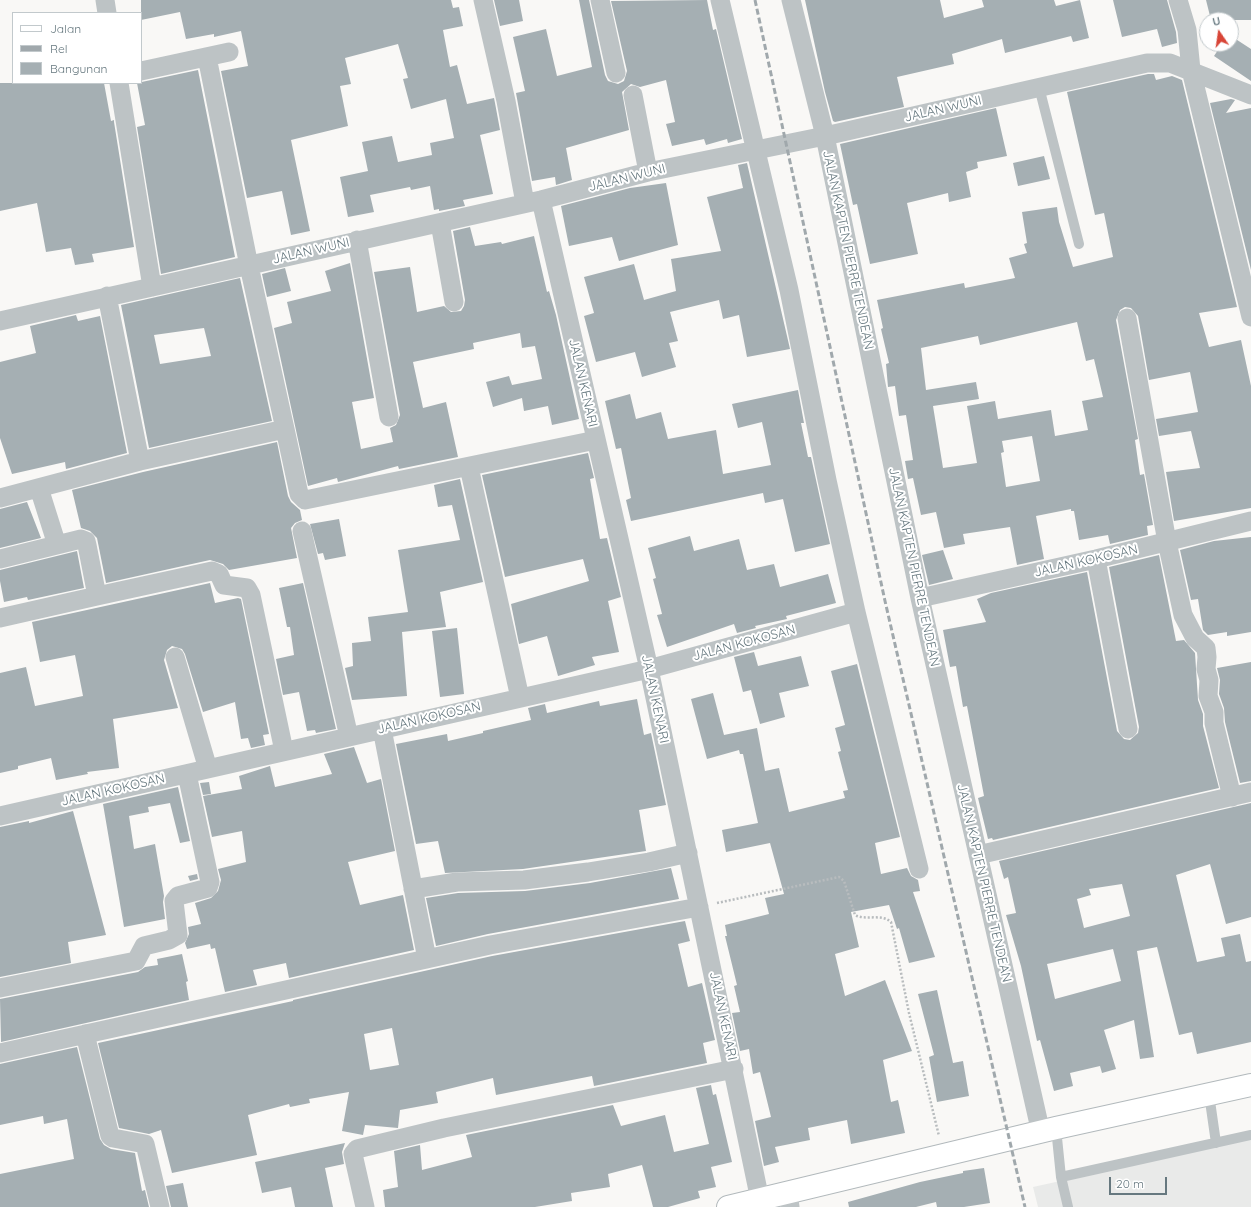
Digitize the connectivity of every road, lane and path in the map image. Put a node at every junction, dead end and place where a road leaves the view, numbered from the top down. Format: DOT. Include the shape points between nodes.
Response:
graph roads {
  1 [pos="105,0"];
  2 [pos="483,0"];
  3 [pos="600,0"];
  4 [pos="720,0"];
  5 [pos="791,0"];
  6 [pos="1178,0"];
  7 [pos="107,12"];
  8 [pos="229,52"];
  9 [pos="207,57"];
  10 [pos="1191,70"];
  11 [pos="142,72"];
  12 [pos="616,73"];
  13 [pos="119,84"];
  14 [pos="1039,87"];
  15 [pos="633,95"];
  16 [pos="1251,95"];
  17 [pos="825,136"];
  18 [pos="755,150"];
  19 [pos="648,172"];
  20 [pos="533,201"];
  21 [pos="440,223"];
  22 [pos="358,240"];
  23 [pos="1079,244"];
  24 [pos="249,266"];
  25 [pos="152,287"];
  26 [pos="107,296"];
  27 [pos="454,302"];
  28 [pos="1251,317"];
  29 [pos="1128,318"];
  30 [pos="0,321"];
  31 [pos="389,417"];
  32 [pos="285,429"];
  33 [pos="596,440"];
  34 [pos="140,461"];
  35 [pos="469,467"];
  36 [pos="39,488"];
  37 [pos="0,498"];
  38 [pos="1251,521"];
  39 [pos="302,531"];
  40 [pos="1167,542"];
  41 [pos="57,545"];
  42 [pos="0,559"];
  43 [pos="1096,559"];
  44 [pos="97,596"];
  45 [pos="920,598"];
  46 [pos="856,612"];
  47 [pos="0,618"];
  48 [pos="175,657"];
  49 [pos="649,669"];
  50 [pos="520,698"];
  51 [pos="382,729"];
  52 [pos="1128,729"];
  53 [pos="349,737"];
  54 [pos="284,750"];
  55 [pos="208,769"];
  56 [pos="187,774"];
  57 [pos="1251,792"];
  58 [pos="1232,796"];
  59 [pos="0,816"];
  60 [pos="688,853"];
  61 [pos="978,855"];
  62 [pos="919,869"];
  63 [pos="413,889"];
  64 [pos="699,907"];
  65 [pos="427,959"];
  66 [pos="0,988"];
  67 [pos="85,1034"];
  68 [pos="0,1053"];
  69 [pos="734,1069"];
  70 [pos="1251,1085"];
  71 [pos="1209,1094"];
  72 [pos="1049,1131"];
  73 [pos="1251,1135"];
  74 [pos="1216,1143"];
  75 [pos="943,1155"];
  76 [pos="1061,1177"];
  77 [pos="760,1200"];
  78 [pos="789,1200"];
  79 [pos="160,1207"];
  80 [pos="365,1207"];
  81 [pos="728,1207"];
  82 [pos="1068,1207"];
  1 -- 7 [label="street"];
  2 -- 20 [label="street, JALAN KENARI"];
  3 -- 12 [label="street"];
  4 -- 18 [label="street"];
  5 -- 17 [label="street, JALAN KAPTEN PIERRE TENDEAN"];
  6 -- 10 [label="street" via="1187,30"];
  8 -- 9 [label="street"];
  9 -- 11 [label="street"];
  9 -- 24 [label="street"];
  10 -- 14 [label="street, JALAN WUNI" via="1170,63 1147,63"];
  10 -- 16 [label="street, JALAN WUNI"];
  10 -- 28 [label="street"];
  13 -- 25 [label="street"];
  14 -- 17 [label="street, JALAN WUNI"];
  14 -- 23 [label="lane"];
  15 -- 19 [label="street"];
  17 -- 18 [label="street, JALAN WUNI"];
  17 -- 45 [label="street, JALAN KAPTEN PIERRE TENDEAN"];
  18 -- 19 [label="street, JALAN WUNI"];
  18 -- 46 [label="street" via="789,290"];
  19 -- 20 [label="street, JALAN WUNI"];
  20 -- 21 [label="street, JALAN WUNI"];
  20 -- 33 [label="street, JALAN KENARI"];
  21 -- 22 [label="street, JALAN WUNI"];
  21 -- 27 [label="street"];
  22 -- 24 [label="street, JALAN WUNI"];
  22 -- 31 [label="street"];
  24 -- 25 [label="street, JALAN WUNI"];
  24 -- 32 [label="street"];
  25 -- 26 [label="street, JALAN WUNI"];
  26 -- 30 [label="street, JALAN WUNI"];
  26 -- 34 [label="street"];
  29 -- 40 [label="street"];
  32 -- 34 [label="street"];
  32 -- 35 [label="street" via="299,494 305,500"];
  33 -- 35 [label="street"];
  33 -- 49 [label="street, JALAN KENARI"];
  34 -- 36 [label="street"];
  35 -- 50 [label="street"];
  36 -- 37 [label="street"];
  36 -- 41 [label="street"];
  38 -- 40 [label="street, JALAN KOKOSAN"];
  39 -- 53 [label="street"];
  40 -- 43 [label="street, JALAN KOKOSAN"];
  40 -- 58 [label="street" via="1183,615 1190,632 1197,642 1206,648 1208,696 1214,712 1214,723"];
  41 -- 42 [label="street"];
  41 -- 44 [label="street" via="79,539 86,541"];
  43 -- 45 [label="street, JALAN KOKOSAN"];
  43 -- 52 [label="street"];
  44 -- 47 [label="street"];
  44 -- 54 [label="street" via="212,571 220,574 224,585 249,590"];
  45 -- 61 [label="street, JALAN KAPTEN PIERRE TENDEAN"];
  46 -- 49 [label="street, JALAN KOKOSAN"];
  46 -- 62 [label="street"];
  48 -- 55 [label="street"];
  49 -- 50 [label="street, JALAN KOKOSAN"];
  49 -- 60 [label="street, JALAN KENARI"];
  50 -- 51 [label="street, JALAN KOKOSAN"];
  51 -- 53 [label="street, JALAN KOKOSAN"];
  51 -- 63 [label="street"];
  53 -- 54 [label="street, JALAN KOKOSAN"];
  54 -- 55 [label="street, JALAN KOKOSAN"];
  55 -- 56 [label="street, JALAN KOKOSAN"];
  56 -- 59 [label="street, JALAN KOKOSAN"];
  56 -- 66 [label="street" via="210,882 208,888 178,896 174,901 178,935 170,940 144,946 136,961"];
  57 -- 58 [label="street"];
  58 -- 61 [label="street"];
  60 -- 63 [label="street" via="588,872 516,881 457,882"];
  60 -- 64 [label="street, JALAN KENARI"];
  61 -- 72 [label="street, JALAN KAPTEN PIERRE TENDEAN"];
  63 -- 65 [label="street"];
  64 -- 65 [label="street"];
  64 -- 69 [label="street, JALAN KENARI"];
  64 -- 75 [label="path" via="841,877 855,915 860,918 883,918 891,922"];
  65 -- 67 [label="street"];
  67 -- 68 [label="street"];
  67 -- 79 [label="street" via="110,1136 145,1144"];
  69 -- 77 [label="street, JALAN KENARI"];
  69 -- 80 [label="street" via="444,1128 357,1149 353,1154"];
  70 -- 71 [label="street"];
  71 -- 72 [label="street"];
  71 -- 74 [label="lane"];
  72 -- 75 [label="street"];
  72 -- 76 [label="lane"];
  73 -- 74 [label="lane"];
  74 -- 76 [label="lane"];
  75 -- 78 [label="street"];
  76 -- 82 [label="lane"];
  77 -- 78 [label="street"];
  77 -- 81 [label="street"];
}
